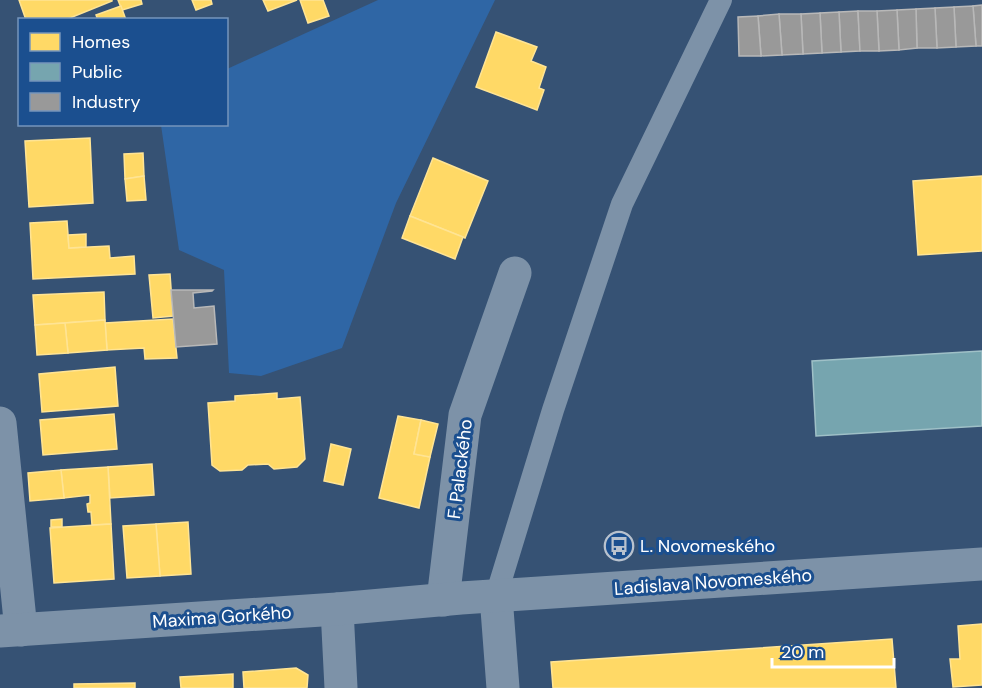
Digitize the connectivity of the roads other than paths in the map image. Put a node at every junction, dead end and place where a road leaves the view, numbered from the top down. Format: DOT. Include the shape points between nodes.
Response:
graph roads {
  1 [pos="721,0"];
  2 [pos="515,273"];
  3 [pos="0,423"];
  4 [pos="982,564"];
  5 [pos="496,596"];
  6 [pos="443,600"];
  7 [pos="337,609"];
  8 [pos="11,631"];
  9 [pos="341,688"];
  10 [pos="503,688"];
  1 -- 5 [label="lane" via="622,204"];
  2 -- 6 [label="street, F. Palackého" via="465,415"];
  3 -- 8 [label="street"];
  4 -- 5 [label="street, Ladislava Novomeského"];
  5 -- 6 [label="street, Ladislava Novomeského"];
  5 -- 10 [label="street"];
  6 -- 7 [label="street, Maxima Gorkého"];
  7 -- 8 [label="street, Maxima Gorkého"];
  7 -- 9 [label="street"];
}
